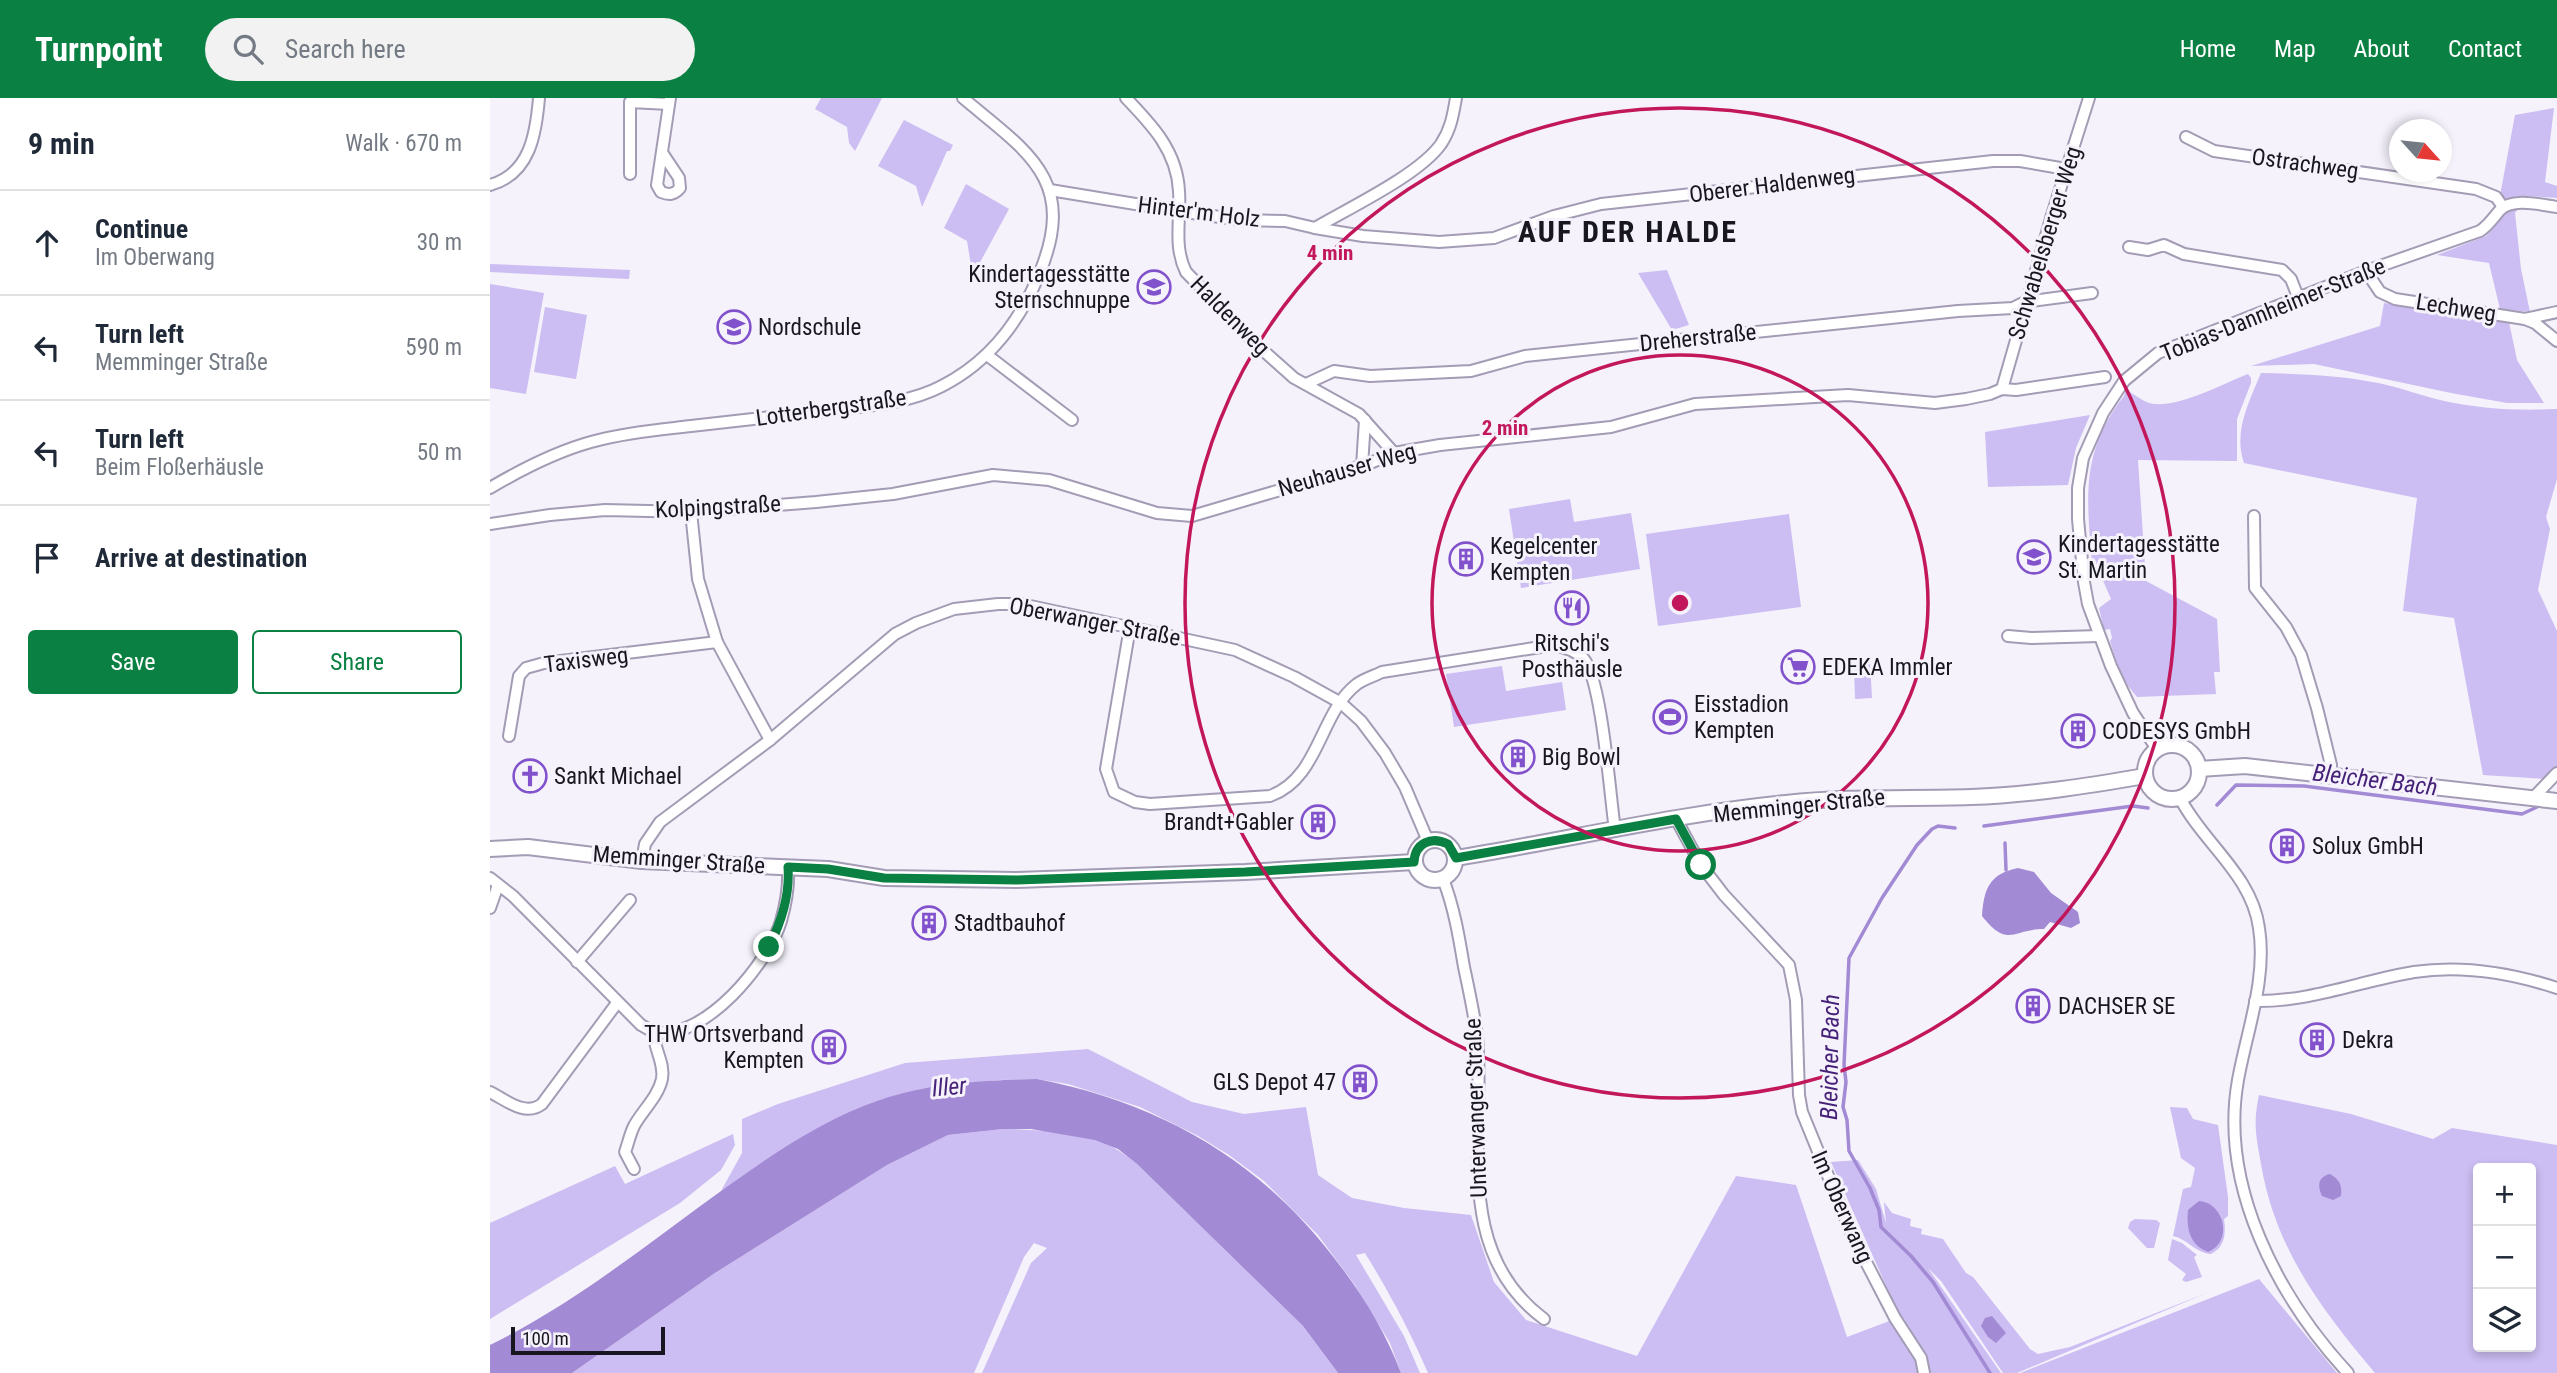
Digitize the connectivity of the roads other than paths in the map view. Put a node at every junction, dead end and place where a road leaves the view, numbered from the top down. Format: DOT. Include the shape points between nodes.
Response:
graph roads {
  1 [pos="540,98"];
  2 [pos="963,98"];
  3 [pos="1126,98"];
  4 [pos="1456,98"];
  5 [pos="2089,98"];
  6 [pos="669,101"];
  7 [pos="2186,137"];
  8 [pos="663,154"];
  9 [pos="2066,169"];
  10 [pos="630,174"];
  11 [pos="490,186"];
  12 [pos="1050,190"];
  13 [pos="2503,207"];
  14 [pos="2557,207"];
  15 [pos="1178,211"];
  16 [pos="1315,228"];
  17 [pos="2129,247"];
  18 [pos="2366,271"];
  19 [pos="2092,293"];
  20 [pos="2298,297"];
  21 [pos="2025,302"];
  22 [pos="2557,312"];
  23 [pos="2525,319"];
  24 [pos="2557,341"];
  25 [pos="987,355"];
  26 [pos="2105,377"];
  27 [pos="1306,384"];
  28 [pos="2002,389"];
  29 [pos="1072,420"];
  30 [pos="1365,420"];
  31 [pos="1394,453"];
  32 [pos="1362,466"];
  33 [pos="946,484"];
  34 [pos="490,488"];
  35 [pos="691,512"];
  36 [pos="2253,516"];
  37 [pos="490,524"];
  38 [pos="1130,627"];
  39 [pos="2008,636"];
  40 [pos="2099,636"];
  41 [pos="717,642"];
  42 [pos="1341,703"];
  43 [pos="509,736"];
  44 [pos="770,740"];
  45 [pos="2157,749"];
  46 [pos="2199,769"];
  47 [pos="2557,773"];
  48 [pos="2330,775"];
  49 [pos="2145,776"];
  50 [pos="2180,798"];
  51 [pos="2533,798"];
  52 [pos="2557,801"];
  53 [pos="1676,819"];
  54 [pos="1615,830"];
  55 [pos="1428,841"];
  56 [pos="490,849"];
  57 [pos="1456,858"];
  58 [pos="642,861"];
  59 [pos="1414,862"];
  60 [pos="788,867"];
  61 [pos="1443,879"];
  62 [pos="494,882"];
  63 [pos="630,900"];
  64 [pos="490,908"];
  65 [pos="578,962"];
  66 [pos="2557,988"];
  67 [pos="2255,1000"];
  68 [pos="617,1003"];
  69 [pos="654,1032"];
  70 [pos="490,1092"];
  71 [pos="634,1169"];
  72 [pos="1544,1319"];
  73 [pos="1924,1373"];
  74 [pos="2348,1373"];
  1 -- 11 [label="street" via="526,157 517,171"];
  2 -- 12 [label="street, Lotterbergstraße" via="1027,151"];
  3 -- 15 [label="street, Haldenweg" via="1161,137 1174,160"];
  4 -- 16 [label="street" via="1449,131 1425,159"];
  5 -- 9 [label="street, Schwabelsberger Weg"];
  6 -- 8 [label="street"];
  6 -- 10 [label="street" via="630,102"];
  7 -- 13 [label="street, Ostrachweg" via="2214,150 2476,189 2496,197"];
  9 -- 16 [label="street, Oberer Haldenweg" via="1993,160 1601,204 1494,238 1439,242"];
  9 -- 21 [label="street, Schwabelsberger Weg"];
  12 -- 15 [label="street, Hinter'm Holz"];
  12 -- 25 [label="street, Lotterbergstraße" via="1048,253 1028,300"];
  13 -- 14 [label="street" via="2519,203"];
  13 -- 18 [label="street, Tobias-Dannheimer-Straße" via="2480,231"];
  15 -- 16 [label="street, Hinter'm Holz"];
  15 -- 27 [label="street, Haldenweg" via="1178,246 1186,272 1257,345"];
  17 -- 20 [label="street" via="2148,250 2164,244 2185,254 2283,270"];
  18 -- 20 [label="street, Tobias-Dannheimer-Straße"];
  18 -- 23 [label="street, Lechweg" via="2385,296"];
  19 -- 21 [label="street, Dreherstraße"];
  20 -- 40 [label="street, Tobias-Dannheimer-Straße" via="2158,354 2124,381 2103,413 2083,458 2078,488 2082,572"];
  21 -- 27 [label="street, Dreherstraße" via="2013,308 1525,356 1471,371 1370,376 1334,371"];
  21 -- 28 [label="street, Schwabelsberger Weg"];
  22 -- 23 [label="street, Lechweg"];
  23 -- 24 [label="street"];
  25 -- 29 [label="street"];
  25 -- 34 [label="street, Lotterbergstraße" via="941,387 907,398 593,441 550,456"];
  26 -- 28 [label="street"];
  27 -- 30 [label="street, Haldenweg"];
  28 -- 31 [label="street, Neuhauser Weg" via="1935,403 1849,395 1722,401 1679,407 1611,427"];
  30 -- 31 [label="street, Haldenweg"];
  30 -- 32 [label="street"];
  31 -- 32 [label="street, Neuhauser Weg"];
  32 -- 33 [label="street, Neuhauser Weg" via="1192,516 1157,513 1085,489 1024,476 993,475"];
  33 -- 35 [label="street, Kolpingstraße" via="829,501"];
  35 -- 37 [label="street, Kolpingstraße" via="605,510"];
  35 -- 41 [label="street" via="698,579"];
  36 -- 48 [label="street" via="2255,588 2301,655"];
  38 -- 42 [label="street, Oberwanger Straße" via="1235,650"];
  38 -- 42 [label="street" via="1106,769 1114,792 1135,802 1282,792 1303,770"];
  38 -- 44 [label="street, Oberwanger Straße" via="1021,604 941,613 881,643"];
  39 -- 40 [label="street"];
  40 -- 45 [label="street, Tobias-Dannheimer-Straße" via="2133,713"];
  41 -- 43 [label="street, Taxisweg" via="526,668 516,683"];
  41 -- 44 [label="street"];
  42 -- 54 [label="street" via="1358,683 1382,672 1553,645 1574,652 1584,659 1595,682"];
  42 -- 55 [label="street, Oberwanger Straße" via="1384,752"];
  44 -- 58 [label="street, Oberwanger Straße" via="660,821 645,844"];
  45 -- 46 [label="main road" via="2183,747"];
  45 -- 49 [label="main road" via="2147,761"];
  46 -- 48 [label="main road" via="2245,766"];
  46 -- 50 [label="main road" via="2194,787"];
  47 -- 51 [label="street"];
  48 -- 51 [label="main road"];
  49 -- 50 [label="main road" via="2154,793"];
  49 -- 53 [label="main road, Memminger Straße" via="2019,794 1847,797"];
  50 -- 67 [label="street" via="2247,889 2259,927"];
  51 -- 52 [label="main road"];
  53 -- 54 [label="main road, Memminger Straße"];
  53 -- 73 [label="street, Im Oberwang" via="1724,895 1789,965 1795,986 1802,1112 1853,1237 1921,1358"];
  54 -- 57 [label="main road, Memminger Straße"];
  55 -- 57 [label="main road" via="1448,844"];
  55 -- 59 [label="main road" via="1418,849"];
  56 -- 58 [label="main road, Memminger Straße" via="528,847"];
  57 -- 61 [label="main road" via="1451,873"];
  58 -- 60 [label="main road, Memminger Straße"];
  59 -- 60 [label="main road, Memminger Straße" via="1017,880 884,878"];
  59 -- 61 [label="main road" via="1424,878"];
  60 -- 69 [label="street" via="781,922 756,967 708,1016 690,1027"];
  61 -- 72 [label="street, Unterwanger Straße" via="1456,921 1477,1035 1482,1223 1513,1290"];
  62 -- 64 [label="street"];
  62 -- 65 [label="street"];
  63 -- 65 [label="street"];
  65 -- 68 [label="street"];
  66 -- 67 [label="street" via="2534,980 2443,969 2308,997"];
  67 -- 74 [label="street" via="2234,1110 2244,1188 2269,1261 2306,1322"];
  68 -- 69 [label="street"];
  68 -- 70 [label="street" via="535,1109 522,1109"];
  69 -- 71 [label="street" via="662,1078 629,1138 625,1152"];
}
